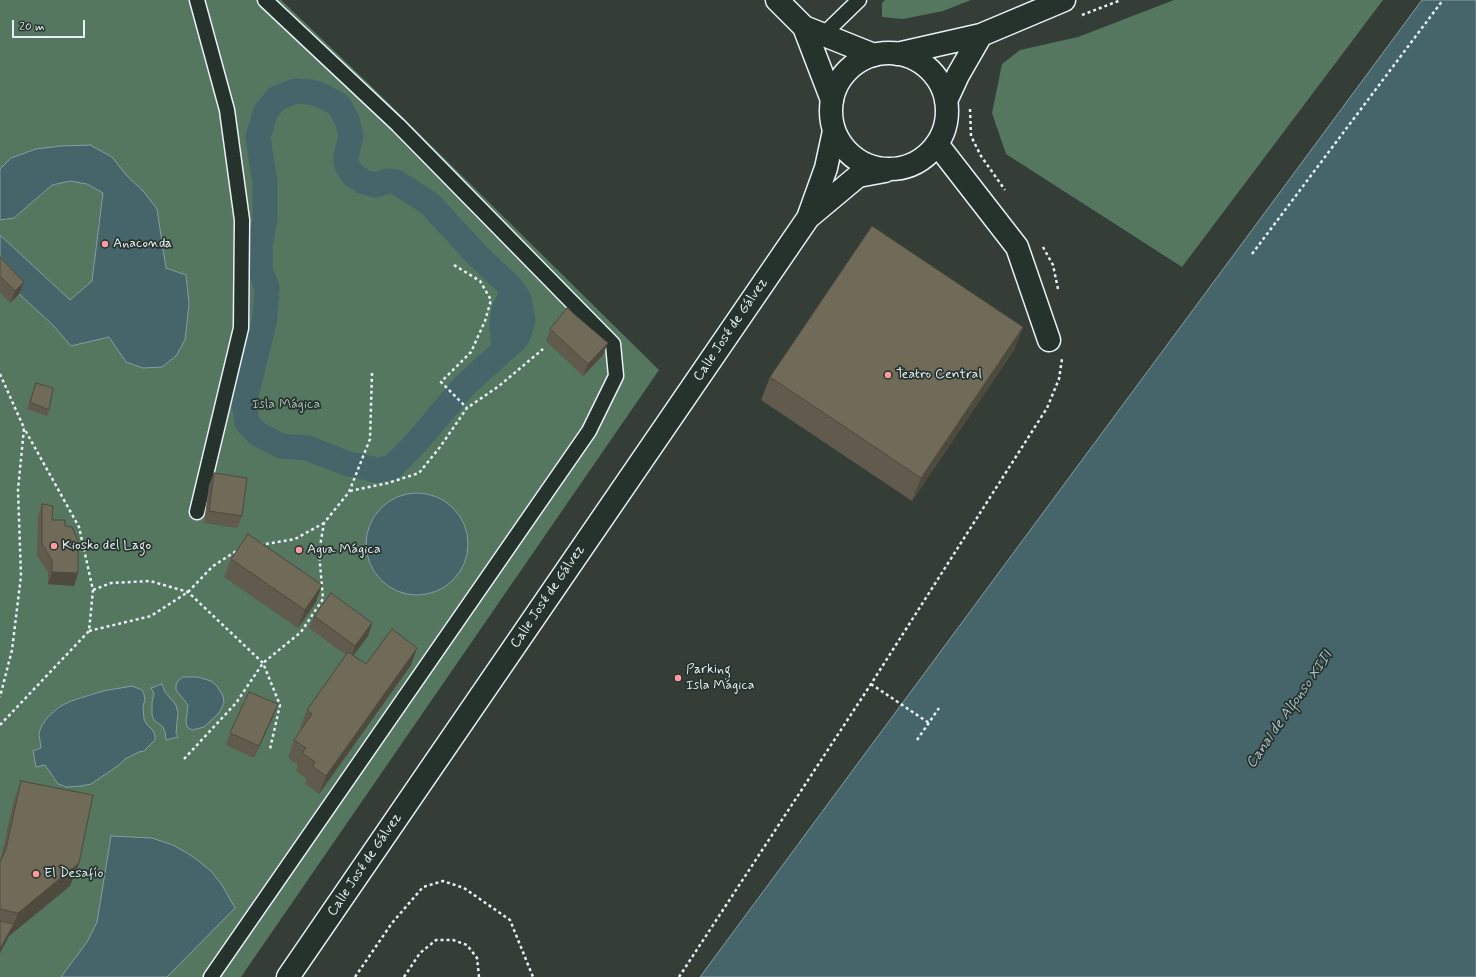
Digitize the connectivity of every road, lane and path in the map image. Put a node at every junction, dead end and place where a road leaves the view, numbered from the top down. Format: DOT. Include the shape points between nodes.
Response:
graph roads {
  1 [pos="197,0"];
  2 [pos="265,0"];
  3 [pos="777,0"];
  4 [pos="859,0"];
  5 [pos="1064,0"];
  6 [pos="1443,0"];
  7 [pos="814,31"];
  8 [pos="980,35"];
  9 [pos="897,54"];
  10 [pos="874,55"];
  11 [pos="832,100"];
  12 [pos="946,101"];
  13 [pos="970,104"];
  14 [pos="834,132"];
  15 [pos="937,144"];
  16 [pos="895,169"];
  17 [pos="1008,194"];
  18 [pos="808,218"];
  19 [pos="1042,244"];
  20 [pos="1252,254"];
  21 [pos="454,264"];
  22 [pos="1059,293"];
  23 [pos="1056,346"];
  24 [pos="543,349"];
  25 [pos="372,373"];
  26 [pos="0,374"];
  27 [pos="467,408"];
  28 [pos="24,428"];
  29 [pos="349,492"];
  30 [pos="197,512"];
  31 [pos="324,523"];
  32 [pos="258,545"];
  33 [pos="244,547"];
  34 [pos="93,590"];
  35 [pos="188,592"];
  36 [pos="89,631"];
  37 [pos="264,663"];
  38 [pos="871,684"];
  39 [pos="0,697"];
  40 [pos="939,708"];
  41 [pos="929,723"];
  42 [pos="0,725"];
  43 [pos="917,740"];
  44 [pos="270,749"];
  45 [pos="184,759"];
  46 [pos="211,977"];
  47 [pos="288,977"];
  48 [pos="355,977"];
  49 [pos="404,977"];
  50 [pos="479,977"];
  51 [pos="533,977"];
  52 [pos="679,977"];
  1 -- 30 [label="lane" via="227,110 242,220 241,328"];
  2 -- 46 [label="lane" via="398,125 613,344 616,376 589,432"];
  3 -- 7 [label="main road"];
  4 -- 7 [label="lane"];
  5 -- 8 [label="main road"];
  6 -- 20 [label="path"];
  7 -- 10 [label="main road"];
  7 -- 11 [label="main road"];
  8 -- 9 [label="main road"];
  8 -- 12 [label="main road"];
  9 -- 10 [label="main road"];
  9 -- 12 [label="main road" via="911,57 924,64 942,87"];
  10 -- 11 [label="main road" via="859,61 846,72 837,85"];
  11 -- 14 [label="main road"];
  12 -- 15 [label="main road" via="944,131"];
  13 -- 17 [label="path" via="971,136 981,156"];
  14 -- 16 [label="main road" via="844,148 858,161 876,168"];
  14 -- 18 [label="main road, Calle José de Gálvez" via="826,168"];
  15 -- 16 [label="main road" via="919,161"];
  15 -- 23 [label="main road" via="1017,247"];
  16 -- 18 [label="main road, Calle José de Gálvez" via="858,176"];
  18 -- 47 [label="main road, Calle José de Gálvez"];
  19 -- 22 [label="path" via="1053,265"];
  21 -- 27 [label="path" via="480,281 491,300 471,352 441,382"];
  23 -- 38 [label="path" via="1059,379 1047,408"];
  24 -- 27 [label="path" via="499,386"];
  25 -- 29 [label="path" via="370,439"];
  26 -- 28 [label="path"];
  27 -- 29 [label="path" via="419,473"];
  28 -- 34 [label="path" via="78,527"];
  28 -- 39 [label="path" via="18,490 21,576 12,650"];
  29 -- 31 [label="path"];
  31 -- 32 [label="path" via="295,539"];
  31 -- 37 [label="path" via="320,552 323,599 301,632"];
  33 -- 35 [label="path" via="213,566"];
  34 -- 35 [label="path" via="111,583 150,581"];
  34 -- 36 [label="path"];
  35 -- 36 [label="path" via="151,616"];
  35 -- 37 [label="path"];
  36 -- 42 [label="path"];
  37 -- 44 [label="path" via="280,705"];
  37 -- 45 [label="path" via="236,703"];
  38 -- 41 [label="path"];
  38 -- 52 [label="path"];
  40 -- 41 [label="path"];
  41 -- 43 [label="path"];
  48 -- 51 [label="path" via="392,924 423,887 443,881 464,888 510,920"];
  49 -- 50 [label="path" via="420,952 436,940 453,940 467,945 477,958"];
}
